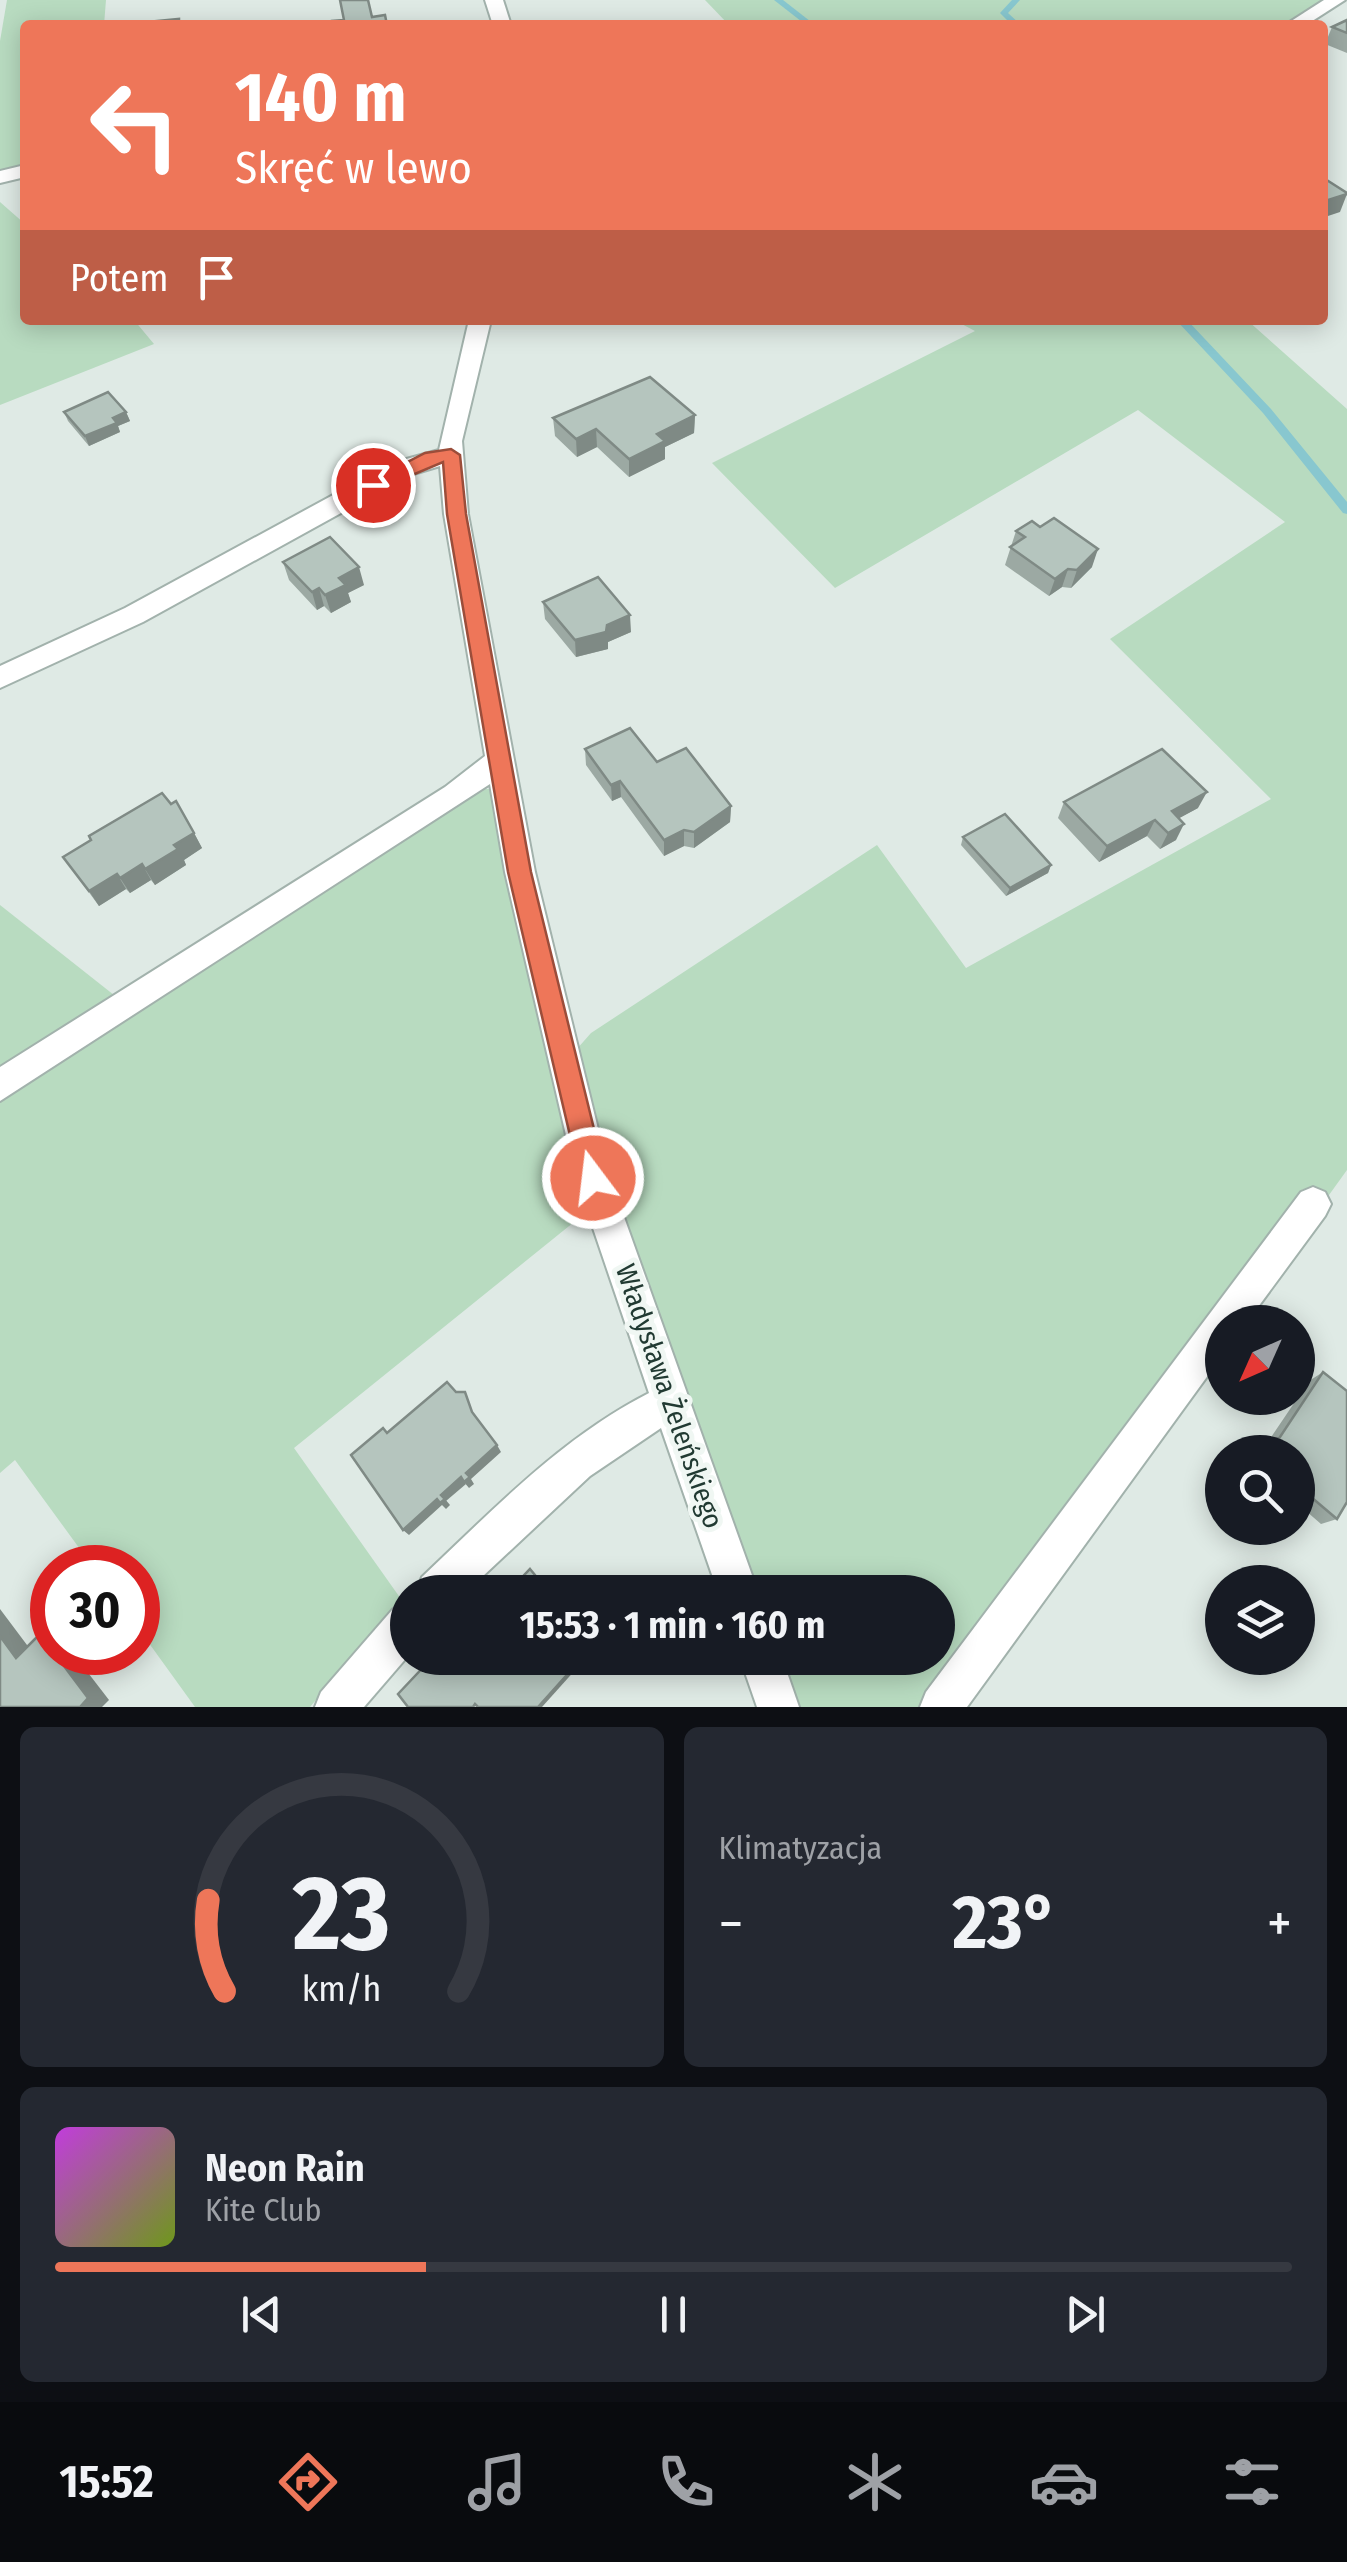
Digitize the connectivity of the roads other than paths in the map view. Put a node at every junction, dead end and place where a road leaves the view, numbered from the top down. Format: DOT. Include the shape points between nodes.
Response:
graph roads {
  1 [pos="1336,0"];
  2 [pos="1302,20"];
  3 [pos="479,325"];
  4 [pos="451,455"];
  5 [pos="0,678"];
  6 [pos="501,759"];
  7 [pos="0,1086"];
  8 [pos="1312,1204"];
  9 [pos="1238,1305"];
  10 [pos="1205,1350"];
  11 [pos="672,1402"];
  12 [pos="455,1575"];
  13 [pos="732,1575"];
  14 [pos="390,1645"];
  15 [pos="767,1675"];
  16 [pos="336,1707"];
  17 [pos="778,1707"];
  18 [pos="941,1707"];
  1 -- 2 [label="street"];
  3 -- 4 [label="street, Władysława Żeleńskiego" via="452,424"];
  4 -- 5 [label="street" via="402,470 134,615"];
  4 -- 6 [label="street, Władysława Żeleńskiego"];
  6 -- 7 [label="street" via="455,795"];
  6 -- 11 [label="street, Władysława Żeleńskiego" via="573,1104"];
  8 -- 9 [label="street"];
  10 -- 18 [label="street"];
  11 -- 12 [label="street" via="582,1453"];
  11 -- 13 [label="street, Władysława Żeleńskiego"];
  14 -- 16 [label="street"];
  15 -- 17 [label="street"];
}
